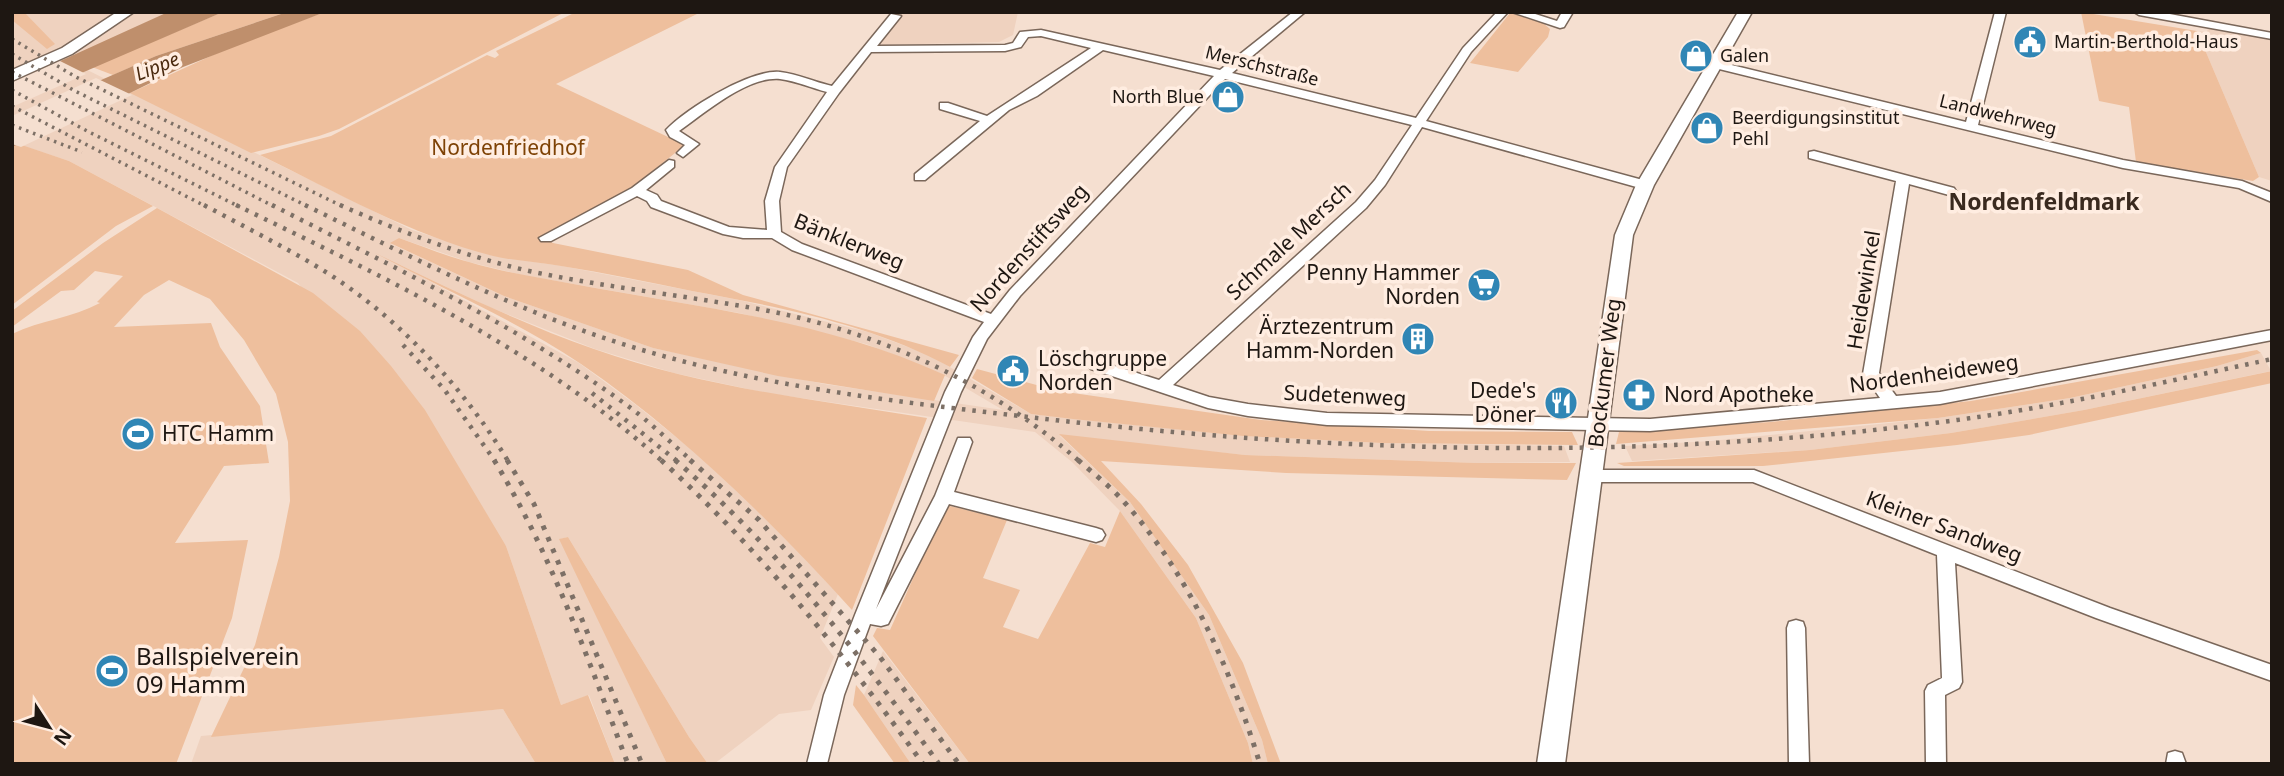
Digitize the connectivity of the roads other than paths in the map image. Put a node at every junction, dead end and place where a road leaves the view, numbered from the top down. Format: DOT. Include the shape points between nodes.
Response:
graph roads {
  1 [pos="127,12"];
  2 [pos="1300,12"];
  3 [pos="1503,12"];
  4 [pos="1517,12"];
  5 [pos="1568,12"];
  6 [pos="1745,12"];
  7 [pos="2001,12"];
  8 [pos="2140,12"];
  9 [pos="895,16"];
  10 [pos="2272,36"];
  11 [pos="1100,47"];
  12 [pos="871,49"];
  13 [pos="1715,65"];
  14 [pos="1222,75"];
  15 [pos="12,76"];
  16 [pos="835,90"];
  17 [pos="944,106"];
  18 [pos="988,120"];
  19 [pos="1417,122"];
  20 [pos="1971,127"];
  21 [pos="683,153"];
  22 [pos="1814,155"];
  23 [pos="669,164"];
  24 [pos="920,177"];
  25 [pos="1903,179"];
  26 [pos="1645,185"];
  27 [pos="637,191"];
  28 [pos="1949,191"];
  29 [pos="2272,198"];
  30 [pos="774,234"];
  31 [pos="547,238"];
  32 [pos="993,320"];
  33 [pos="2272,335"];
  34 [pos="1096,365"];
  35 [pos="1161,387"];
  36 [pos="1891,402"];
  37 [pos="1598,424"];
  38 [pos="964,442"];
  39 [pos="1592,476"];
  40 [pos="944,496"];
  41 [pos="1096,535"];
  42 [pos="1947,553"];
  43 [pos="864,615"];
  44 [pos="1796,628"];
  45 [pos="2272,673"];
  46 [pos="817,764"];
  47 [pos="1551,764"];
  48 [pos="1799,764"];
  49 [pos="1936,764"];
  1 -- 15 [label="main road" via="60,55"];
  2 -- 14 [label="street, Nordenstiftsweg"];
  3 -- 19 [label="street, Schmale Mersch" via="1467,50"];
  4 -- 5 [label="street" via="1560,25"];
  6 -- 13 [label="main road, Bockumer Weg"];
  7 -- 20 [label="street"];
  8 -- 10 [label="street"];
  9 -- 12 [label="street, Bänklerweg"];
  11 -- 12 [label="street, Merschstraße" via="1041,33 1024,34 1017,45 1005,48"];
  11 -- 14 [label="street, Merschstraße"];
  11 -- 18 [label="street"];
  12 -- 16 [label="street, Bänklerweg"];
  13 -- 20 [label="street, Landwehrweg"];
  13 -- 26 [label="main road, Bockumer Weg"];
  14 -- 19 [label="street, Merschstraße"];
  14 -- 32 [label="street, Nordenstiftsweg"];
  16 -- 21 [label="street" via="778,75 754,79 673,130 693,144"];
  16 -- 30 [label="street, Bänklerweg" via="782,167 772,201"];
  17 -- 18 [label="street"];
  18 -- 24 [label="street"];
  19 -- 26 [label="street, Merschstraße"];
  19 -- 35 [label="street, Schmale Mersch" via="1380,182 1353,215"];
  20 -- 29 [label="street, Landwehrweg" via="2123,164 2242,186"];
  22 -- 25 [label="street"];
  23 -- 27 [label="street"];
  25 -- 28 [label="street"];
  25 -- 36 [label="street, Heidewinkel" via="1871,374"];
  26 -- 37 [label="main road, Bockumer Weg" via="1624,235"];
  27 -- 30 [label="street" via="704,224 743,234"];
  27 -- 31 [label="street"];
  30 -- 32 [label="street, Bänklerweg" via="796,247"];
  32 -- 43 [label="street, Nordenstiftsweg" via="953,392"];
  33 -- 36 [label="street, Nordenheideweg" via="1941,398"];
  34 -- 35 [label="street, Sudetenweg"];
  35 -- 37 [label="street, Sudetenweg" via="1248,411 1327,419"];
  36 -- 37 [label="street, Nordenheideweg" via="1720,420"];
  37 -- 39 [label="main road, Bockumer Weg"];
  38 -- 40 [label="street"];
  39 -- 42 [label="street, Kleiner Sandweg" via="1754,476"];
  39 -- 47 [label="main road, Bockumer Weg"];
  40 -- 41 [label="street"];
  40 -- 43 [label="street" via="881,618"];
  42 -- 45 [label="street, Kleiner Sandweg"];
  42 -- 49 [label="street" via="1952,682 1936,691"];
  43 -- 46 [label="street, Nordenstiftsweg" via="834,695"];
  44 -- 48 [label="street"];
}
